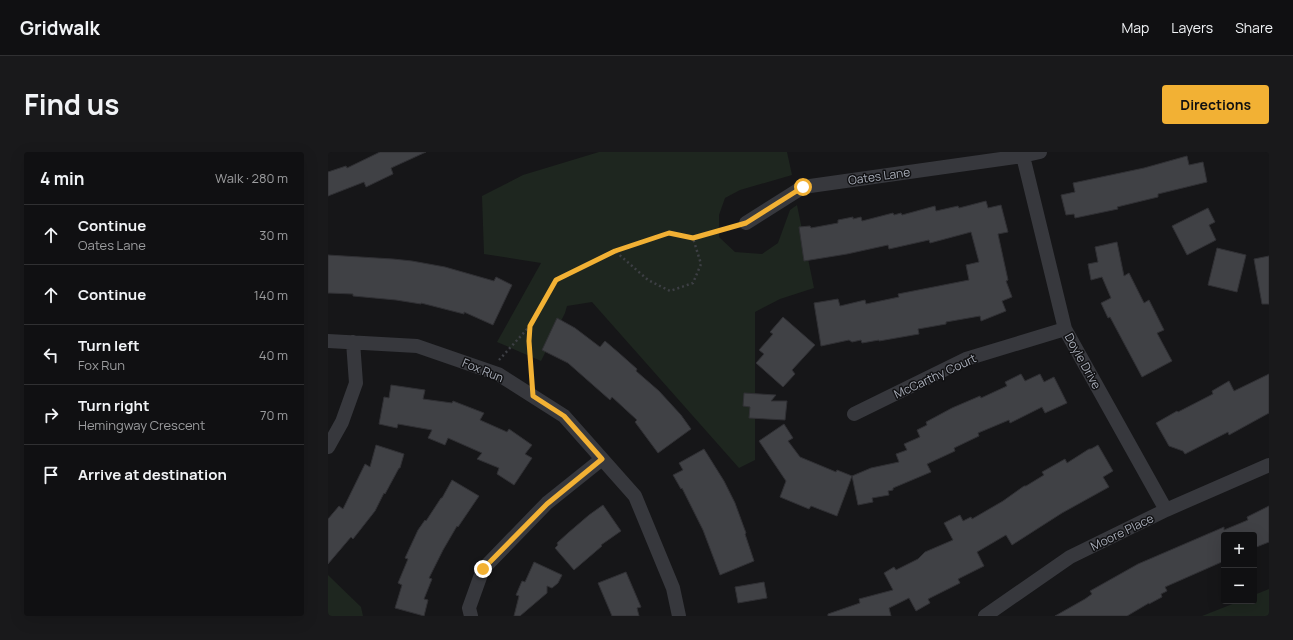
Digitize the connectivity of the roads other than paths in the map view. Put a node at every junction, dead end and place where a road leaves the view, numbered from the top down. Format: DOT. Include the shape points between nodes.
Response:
graph roads {
  1 [pos="1040,152"];
  2 [pos="1022,154"];
  3 [pos="746,223"];
  4 [pos="1065,329"];
  5 [pos="328,341"];
  6 [pos="353,342"];
  7 [pos="854,414"];
  8 [pos="328,447"];
  9 [pos="602,459"];
  10 [pos="1269,465"];
  11 [pos="1166,510"];
  12 [pos="470,616"];
  13 [pos="679,616"];
  14 [pos="985,616"];
  1 -- 2 [label="street, Oates Lane"];
  2 -- 3 [label="street, Oates Lane" via="803,187"];
  2 -- 4 [label="street, Doyle Drive"];
  4 -- 7 [label="street, McCarthy Court" via="966,359"];
  4 -- 11 [label="street, Doyle Drive"];
  5 -- 6 [label="street, Fox Run"];
  6 -- 8 [label="street" via="356,383 342,422"];
  6 -- 9 [label="street, Fox Run" via="417,346 498,374 564,416"];
  9 -- 12 [label="street" via="547,504 483,569 470,608"];
  9 -- 13 [label="street, Fox Run" via="635,496 673,588"];
  10 -- 11 [label="street, Moore Place"];
  11 -- 14 [label="street, Moore Place" via="1070,557"];
}
